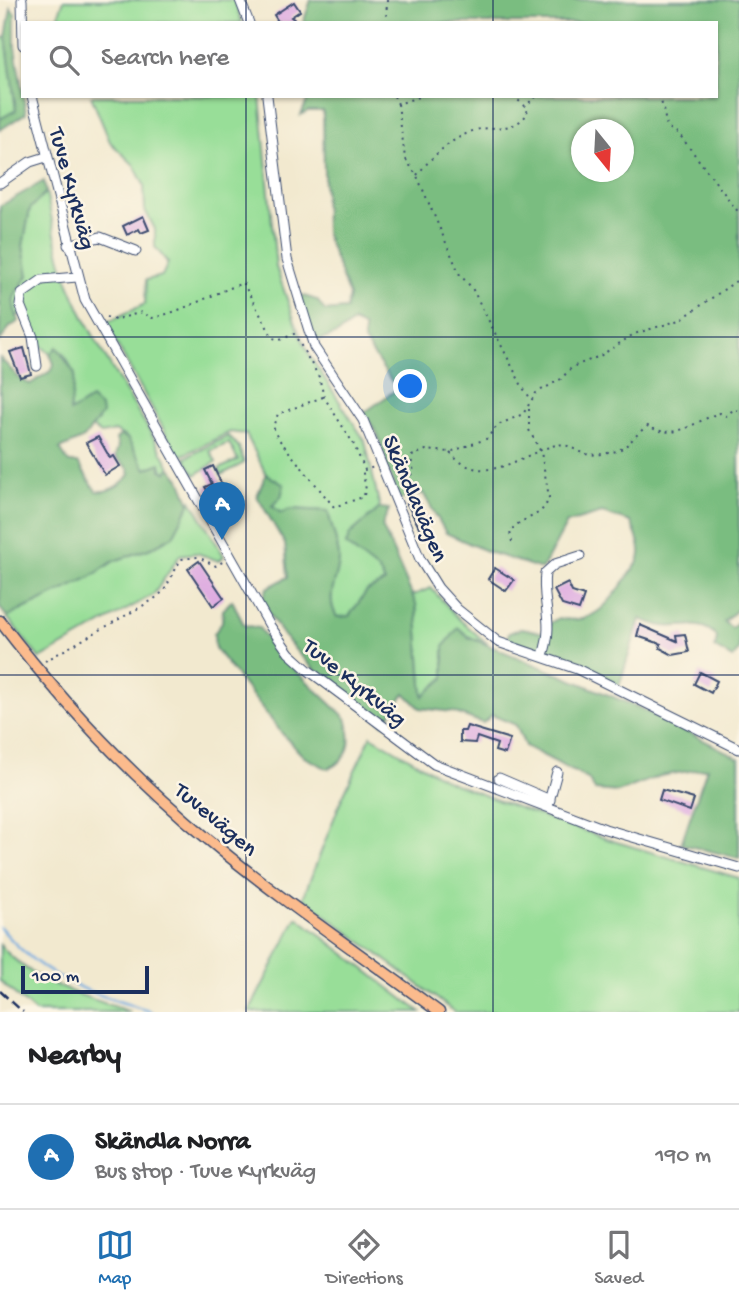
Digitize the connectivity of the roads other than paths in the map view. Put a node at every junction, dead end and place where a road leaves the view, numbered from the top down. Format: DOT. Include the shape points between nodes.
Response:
graph roads {
  1 [pos="22,0"];
  2 [pos="240,0"];
  3 [pos="22,21"];
  4 [pos="248,21"];
  5 [pos="32,98"];
  6 [pos="267,98"];
  7 [pos="46,157"];
  8 [pos="0,183"];
  9 [pos="68,245"];
  10 [pos="136,251"];
  11 [pos="77,277"];
  12 [pos="37,366"];
  13 [pos="580,556"];
  14 [pos="0,621"];
  15 [pos="543,655"];
  16 [pos="739,749"];
  17 [pos="557,772"];
  18 [pos="499,778"];
  19 [pos="548,803"];
  20 [pos="739,868"];
  21 [pos="439,1012"];
  1 -- 3 [label="street"];
  2 -- 4 [label="street"];
  5 -- 7 [label="street, Tuve Kyrkväg"];
  6 -- 15 [label="street, Skändlavägen" via="282,233 314,347 363,420 419,559 438,588 498,642"];
  7 -- 8 [label="street" via="30,162"];
  7 -- 9 [label="street, Tuve Kyrkväg"];
  9 -- 10 [label="street" via="100,237"];
  9 -- 11 [label="street, Tuve Kyrkväg"];
  11 -- 12 [label="street" via="42,279 22,294 21,311 33,337"];
  11 -- 19 [label="street, Tuve Kyrkväg" via="97,321 281,643 317,677 428,761"];
  13 -- 15 [label="street" via="555,564 545,573 549,613"];
  14 -- 21 [label="main road, Tuvevägen" via="105,743 193,827"];
  15 -- 16 [label="street, Skändlavägen"];
  17 -- 19 [label="street"];
  18 -- 19 [label="street"];
  19 -- 20 [label="street, Tuve Kyrkväg" via="605,829"];
}
